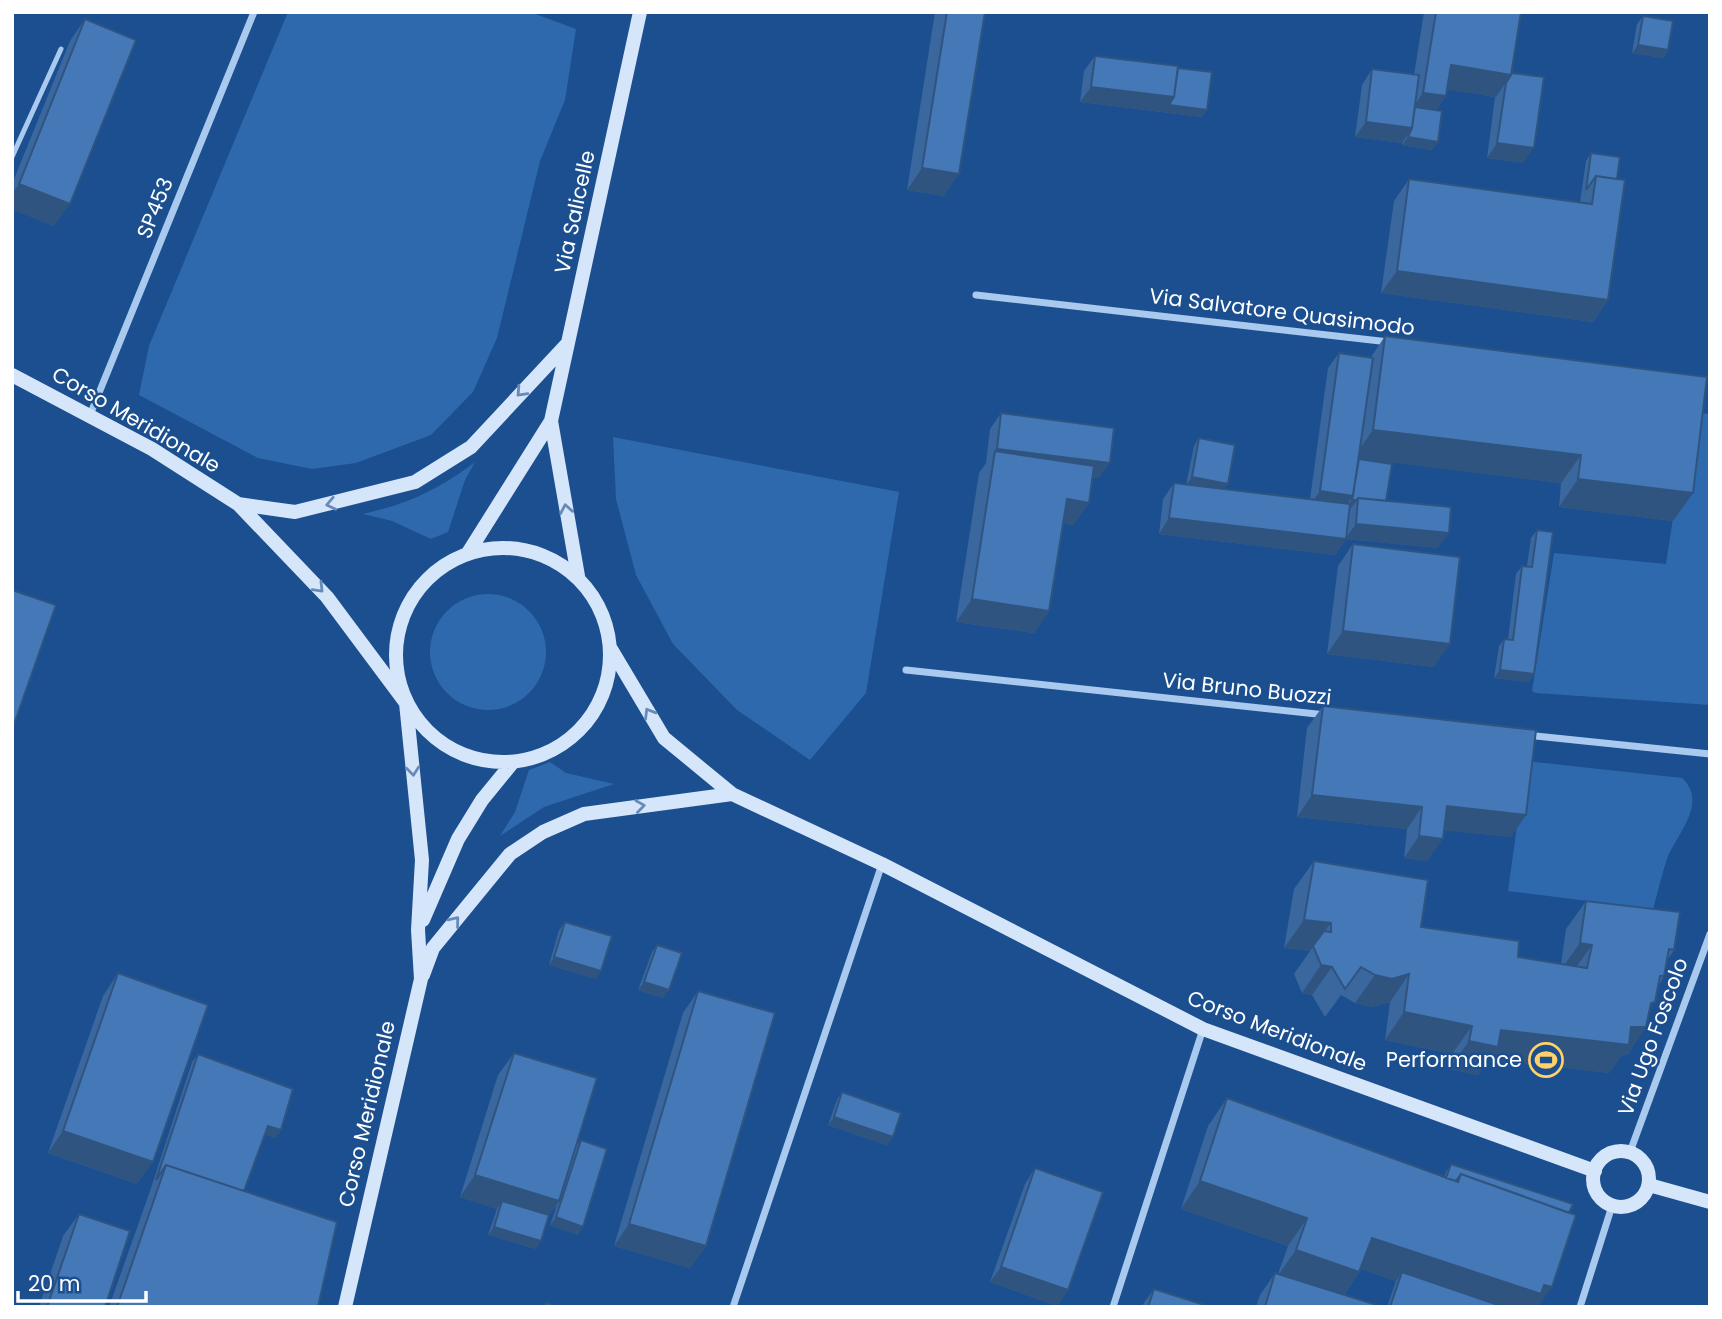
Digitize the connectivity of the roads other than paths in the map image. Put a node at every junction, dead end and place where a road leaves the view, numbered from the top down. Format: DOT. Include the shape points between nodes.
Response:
graph roads {
  1 [pos="254,12"];
  2 [pos="640,12"];
  3 [pos="61,48"];
  4 [pos="12,157"];
  5 [pos="976,295"];
  6 [pos="1391,342"];
  7 [pos="568,343"];
  8 [pos="12,375"];
  9 [pos="89,416"];
  10 [pos="551,421"];
  11 [pos="238,504"];
  12 [pos="468,553"];
  13 [pos="578,576"];
  14 [pos="611,649"];
  15 [pos="906,670"];
  16 [pos="407,703"];
  17 [pos="1337,716"];
  18 [pos="1516,734"];
  19 [pos="1710,754"];
  20 [pos="513,762"];
  21 [pos="732,794"];
  22 [pos="882,864"];
  23 [pos="418,930"];
  24 [pos="1710,934"];
  25 [pos="421,979"];
  26 [pos="1203,1029"];
  27 [pos="1630,1152"];
  28 [pos="1595,1171"];
  29 [pos="1649,1185"];
  30 [pos="1710,1202"];
  31 [pos="1612,1206"];
  32 [pos="345,1307"];
  33 [pos="733,1307"];
  34 [pos="1113,1307"];
  35 [pos="1580,1307"];
  1 -- 9 [label="street, SP453"];
  2 -- 7 [label="street, Via Salicelle"];
  3 -- 4 [label="lane"];
  5 -- 6 [label="street, Via Salvatore Quasimodo"];
  7 -- 10 [label="street, Via Salicelle"];
  7 -- 11 [label="street, one-way" via="471,447 415,482 295,512"];
  8 -- 9 [label="street, Corso Meridionale"];
  9 -- 11 [label="street, Corso Meridionale" via="152,449"];
  10 -- 12 [label="street"];
  13 -- 10 [label="street, one-way"];
  11 -- 16 [label="street, one-way" via="327,597"];
  12 -- 13 [label="street" via="496,547 526,549 554,559"];
  12 -- 16 [label="street" via="440,567 419,588 404,615 396,644 397,675"];
  13 -- 14 [label="street" via="606,622"];
  14 -- 20 [label="street" via="607,685 591,718 565,743"];
  21 -- 14 [label="street, Corso Meridionale, one-way" via="664,738"];
  15 -- 17 [label="street, Via Bruno Buozzi"];
  16 -- 20 [label="street" via="428,733 459,754 495,763"];
  16 -- 23 [label="street, Corso Meridionale, one-way" via="422,860"];
  18 -- 19 [label="street"];
  20 -- 23 [label="street" via="458,839"];
  21 -- 22 [label="street, Corso Meridionale"];
  25 -- 21 [label="street, one-way" via="433,948 502,863 543,832 584,814"];
  22 -- 26 [label="street, Corso Meridionale"];
  22 -- 33 [label="street"];
  23 -- 25 [label="street, Corso Meridionale"];
  24 -- 27 [label="street, Via Ugo Foscolo"];
  25 -- 32 [label="street, Corso Meridionale"];
  26 -- 28 [label="street, Corso Meridionale"];
  26 -- 34 [label="street"];
  27 -- 28 [label="street" via="1612,1152"];
  27 -- 29 [label="street" via="1648,1169"];
  28 -- 31 [label="street" via="1596,1192"];
  29 -- 30 [label="street"];
  29 -- 31 [label="street" via="1636,1204"];
  31 -- 35 [label="street"];
}
